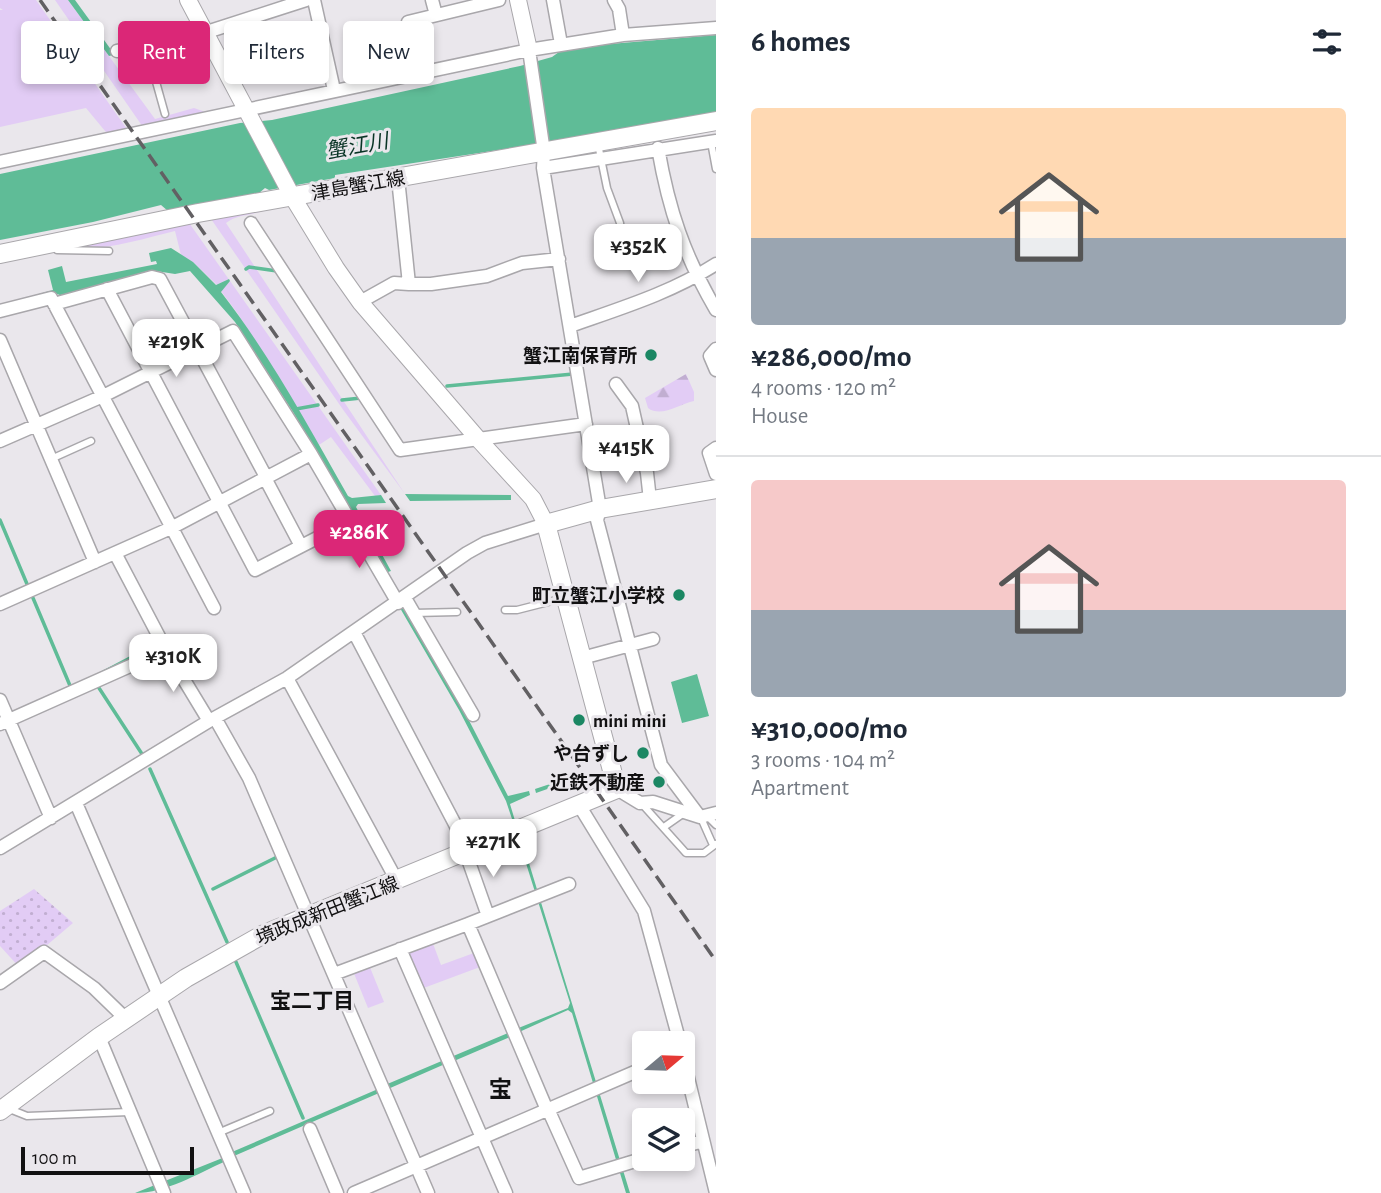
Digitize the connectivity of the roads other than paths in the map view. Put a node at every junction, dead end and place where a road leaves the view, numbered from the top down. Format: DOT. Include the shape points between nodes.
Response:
graph roads {
  1 [pos="188,0"];
  2 [pos="306,0"];
  3 [pos="314,0"];
  4 [pos="432,0"];
  5 [pos="499,0"];
  6 [pos="518,0"];
  7 [pos="553,0"];
  8 [pos="614,0"];
  9 [pos="436,15"];
  10 [pos="199,21"];
  11 [pos="412,21"];
  12 [pos="716,28"];
  13 [pos="210,32"];
  14 [pos="623,35"];
  15 [pos="210,41"];
  16 [pos="561,44"];
  17 [pos="530,54"];
  18 [pos="434,72"];
  19 [pos="157,84"];
  20 [pos="367,84"];
  21 [pos="334,90"];
  22 [pos="248,112"];
  23 [pos="165,114"];
  24 [pos="716,121"];
  25 [pos="714,141"];
  26 [pos="658,148"];
  27 [pos="600,150"];
  28 [pos="544,156"];
  29 [pos="0,162"];
  30 [pos="716,169"];
  31 [pos="399,188"];
  32 [pos="290,192"];
  33 [pos="251,223"];
  34 [pos="622,240"];
  35 [pos="52,243"];
  36 [pos="109,251"];
  37 [pos="0,254"];
  38 [pos="559,259"];
  39 [pos="716,264"];
  40 [pos="697,277"];
  41 [pos="409,284"];
  42 [pos="107,289"];
  43 [pos="360,302"];
  44 [pos="54,304"];
  45 [pos="716,310"];
  46 [pos="0,312"];
  47 [pos="570,326"];
  48 [pos="0,340"];
  49 [pos="198,349"];
  50 [pos="716,349"];
  51 [pos="716,370"];
  52 [pos="151,373"];
  53 [pos="616,384"];
  54 [pos="103,396"];
  55 [pos="586,424"];
  56 [pos="36,425"];
  57 [pos="479,440"];
  58 [pos="0,441"];
  59 [pos="91,441"];
  60 [pos="716,448"];
  61 [pos="311,454"];
  62 [pos="51,459"];
  63 [pos="716,474"];
  64 [pos="266,478"];
  65 [pos="716,489"];
  66 [pos="650,500"];
  67 [pos="219,502"];
  68 [pos="600,509"];
  69 [pos="349,521"];
  70 [pos="546,524"];
  71 [pos="172,528"];
  72 [pos="301,546"];
  73 [pos="115,553"];
  74 [pos="95,562"];
  75 [pos="566,598"];
  76 [pos="402,601"];
  77 [pos="0,604"];
  78 [pos="214,608"];
  79 [pos="505,610"];
  80 [pos="457,612"];
  81 [pos="414,613"];
  82 [pos="354,632"];
  83 [pos="653,639"];
  84 [pos="629,645"];
  85 [pos="166,650"];
  86 [pos="582,658"];
  87 [pos="287,678"];
  88 [pos="0,701"];
  89 [pos="473,715"];
  90 [pos="212,720"];
  91 [pos="4,722"];
  92 [pos="617,789"];
  93 [pos="76,803"];
  94 [pos="640,803"];
  95 [pos="579,805"];
  96 [pos="684,813"];
  97 [pos="51,818"];
  98 [pos="710,818"];
  99 [pos="664,827"];
  100 [pos="714,844"];
  101 [pos="0,848"];
  102 [pos="467,852"];
  103 [pos="397,881"];
  104 [pos="569,884"];
  105 [pos="308,916"];
  106 [pos="488,916"];
  107 [pos="468,924"];
  108 [pos="400,949"];
  109 [pos="334,974"];
  110 [pos="0,983"];
  111 [pos="159,996"];
  112 [pos="126,1019"];
  113 [pos="677,1031"];
  114 [pos="99,1037"];
  115 [pos="632,1073"];
  116 [pos="692,1094"];
  117 [pos="2,1107"];
  118 [pos="547,1109"];
  119 [pos="270,1111"];
  120 [pos="130,1112"];
  121 [pos="310,1129"];
  122 [pos="218,1133"];
  123 [pos="482,1138"];
  124 [pos="704,1141"];
  125 [pos="695,1143"];
  126 [pos="632,1162"];
  127 [pos="417,1166"];
  128 [pos="162,1188"];
  129 [pos="244,1193"];
  130 [pos="337,1193"];
  131 [pos="354,1193"];
  132 [pos="428,1193"];
  133 [pos="506,1193"];
  134 [pos="716,1193"];
  1 -- 10 [label="street"];
  2 -- 13 [label="street"];
  3 -- 21 [label="street"];
  4 -- 9 [label="street"];
  5 -- 9 [label="street"];
  6 -- 17 [label="street"];
  7 -- 16 [label="street"];
  8 -- 14 [label="street"];
  9 -- 11 [label="street"];
  12 -- 14 [label="street"];
  14 -- 16 [label="street"];
  15 -- 22 [label="street"];
  16 -- 17 [label="street"];
  17 -- 18 [label="street"];
  17 -- 28 [label="street"];
  19 -- 23 [label="lane"];
  20 -- 21 [label="street"];
  21 -- 22 [label="street"];
  22 -- 29 [label="street"];
  22 -- 32 [label="street"];
  24 -- 27 [label="main road, 津島蟹江線"];
  25 -- 26 [label="street"];
  25 -- 30 [label="lane"];
  26 -- 27 [label="street"];
  26 -- 40 [label="street" via="666,195"];
  27 -- 28 [label="main road, 津島蟹江線"];
  27 -- 34 [label="lane"];
  28 -- 32 [label="main road, 津島蟹江線"];
  28 -- 38 [label="street"];
  31 -- 41 [label="street"];
  32 -- 35 [label="main road, 津島蟹江線"];
  32 -- 43 [label="street"];
  33 -- 57 [label="street" via="400,450"];
  35 -- 36 [label="lane" via="57,250"];
  35 -- 37 [label="main road, 津島蟹江線"];
  38 -- 41 [label="street" via="522,263 487,276"];
  38 -- 47 [label="street"];
  39 -- 40 [label="street"];
  40 -- 45 [label="street"];
  40 -- 47 [label="street"];
  41 -- 43 [label="street" via="394,283"];
  42 -- 44 [label="street"];
  42 -- 49 [label="street" via="160,279"];
  42 -- 52 [label="street"];
  43 -- 57 [label="street"];
  44 -- 46 [label="street" via="51,298"];
  44 -- 54 [label="street"];
  47 -- 55 [label="street"];
  48 -- 56 [label="street"];
  49 -- 52 [label="street"];
  49 -- 61 [label="street" via="233,331"];
  49 -- 64 [label="street"];
  50 -- 51 [label="street" via="710,356"];
  52 -- 54 [label="street"];
  52 -- 67 [label="street"];
  53 -- 66 [label="street" via="632,406"];
  54 -- 56 [label="street"];
  54 -- 71 [label="street"];
  55 -- 57 [label="street"];
  55 -- 68 [label="street"];
  56 -- 58 [label="street"];
  56 -- 62 [label="street"];
  57 -- 70 [label="street" via="533,499"];
  59 -- 62 [label="lane"];
  60 -- 63 [label="street" via="709,453"];
  61 -- 64 [label="street"];
  61 -- 69 [label="street"];
  62 -- 74 [label="street"];
  64 -- 67 [label="street"];
  64 -- 72 [label="street"];
  65 -- 66 [label="main road"];
  66 -- 68 [label="main road"];
  67 -- 71 [label="street"];
  67 -- 72 [label="street" via="255,570"];
  68 -- 70 [label="main road"];
  68 -- 84 [label="street" via="597,520"];
  69 -- 72 [label="street"];
  69 -- 76 [label="street"];
  70 -- 75 [label="main road"];
  70 -- 76 [label="street" via="485,543"];
  71 -- 73 [label="street"];
  71 -- 78 [label="street"];
  73 -- 74 [label="street"];
  73 -- 85 [label="street"];
  74 -- 77 [label="street"];
  75 -- 79 [label="lane"];
  75 -- 86 [label="main road"];
  76 -- 81 [label="street"];
  76 -- 82 [label="street"];
  80 -- 81 [label="lane"];
  81 -- 89 [label="street"];
  82 -- 87 [label="street"];
  82 -- 102 [label="street"];
  83 -- 84 [label="street"];
  84 -- 86 [label="street"];
  84 -- 98 [label="street" via="661,765"];
  85 -- 90 [label="street"];
  85 -- 91 [label="street"];
  86 -- 92 [label="main road"];
  87 -- 90 [label="street"];
  87 -- 103 [label="street"];
  88 -- 91 [label="street"];
  90 -- 93 [label="street"];
  90 -- 105 [label="street" via="249,778"];
  91 -- 97 [label="street"];
  92 -- 94 [label="street"];
  92 -- 95 [label="main road, 境政成新田蟹江線"];
  93 -- 97 [label="street"];
  93 -- 111 [label="street"];
  94 -- 96 [label="street" via="653,802"];
  94 -- 99 [label="lane"];
  95 -- 102 [label="main road, 境政成新田蟹江線"];
  95 -- 113 [label="street" via="644,911"];
  96 -- 98 [label="street"];
  96 -- 99 [label="lane"];
  97 -- 101 [label="street"];
  98 -- 100 [label="lane"];
  99 -- 100 [label="lane" via="686,853 704,853"];
  102 -- 103 [label="main road, 境政成新田蟹江線"];
  102 -- 106 [label="street"];
  103 -- 105 [label="main road, 境政成新田蟹江線"];
  104 -- 106 [label="street"];
  105 -- 109 [label="street"];
  105 -- 111 [label="main road, 境政成新田蟹江線" via="262,935"];
  106 -- 107 [label="street"];
  107 -- 108 [label="street"];
  107 -- 118 [label="street"];
  108 -- 109 [label="street"];
  108 -- 123 [label="street"];
  109 -- 127 [label="street"];
  110 -- 112 [label="street" via="44,952 94,988"];
  111 -- 112 [label="main road, 境政成新田蟹江線"];
  111 -- 122 [label="street"];
  112 -- 114 [label="main road, 境政成新田蟹江線"];
  114 -- 117 [label="main road, 境政成新田蟹江線"];
  114 -- 120 [label="street"];
  115 -- 118 [label="street"];
  116 -- 124 [label="street"];
  117 -- 120 [label="lane" via="27,1116"];
  118 -- 123 [label="street"];
  118 -- 126 [label="street" via="579,1178"];
  119 -- 122 [label="lane"];
  120 -- 128 [label="street"];
  121 -- 130 [label="street"];
  122 -- 129 [label="street"];
  123 -- 127 [label="street"];
  123 -- 133 [label="street"];
  124 -- 125 [label="street"];
  124 -- 134 [label="street"];
  127 -- 131 [label="street"];
  127 -- 132 [label="street"];
}
